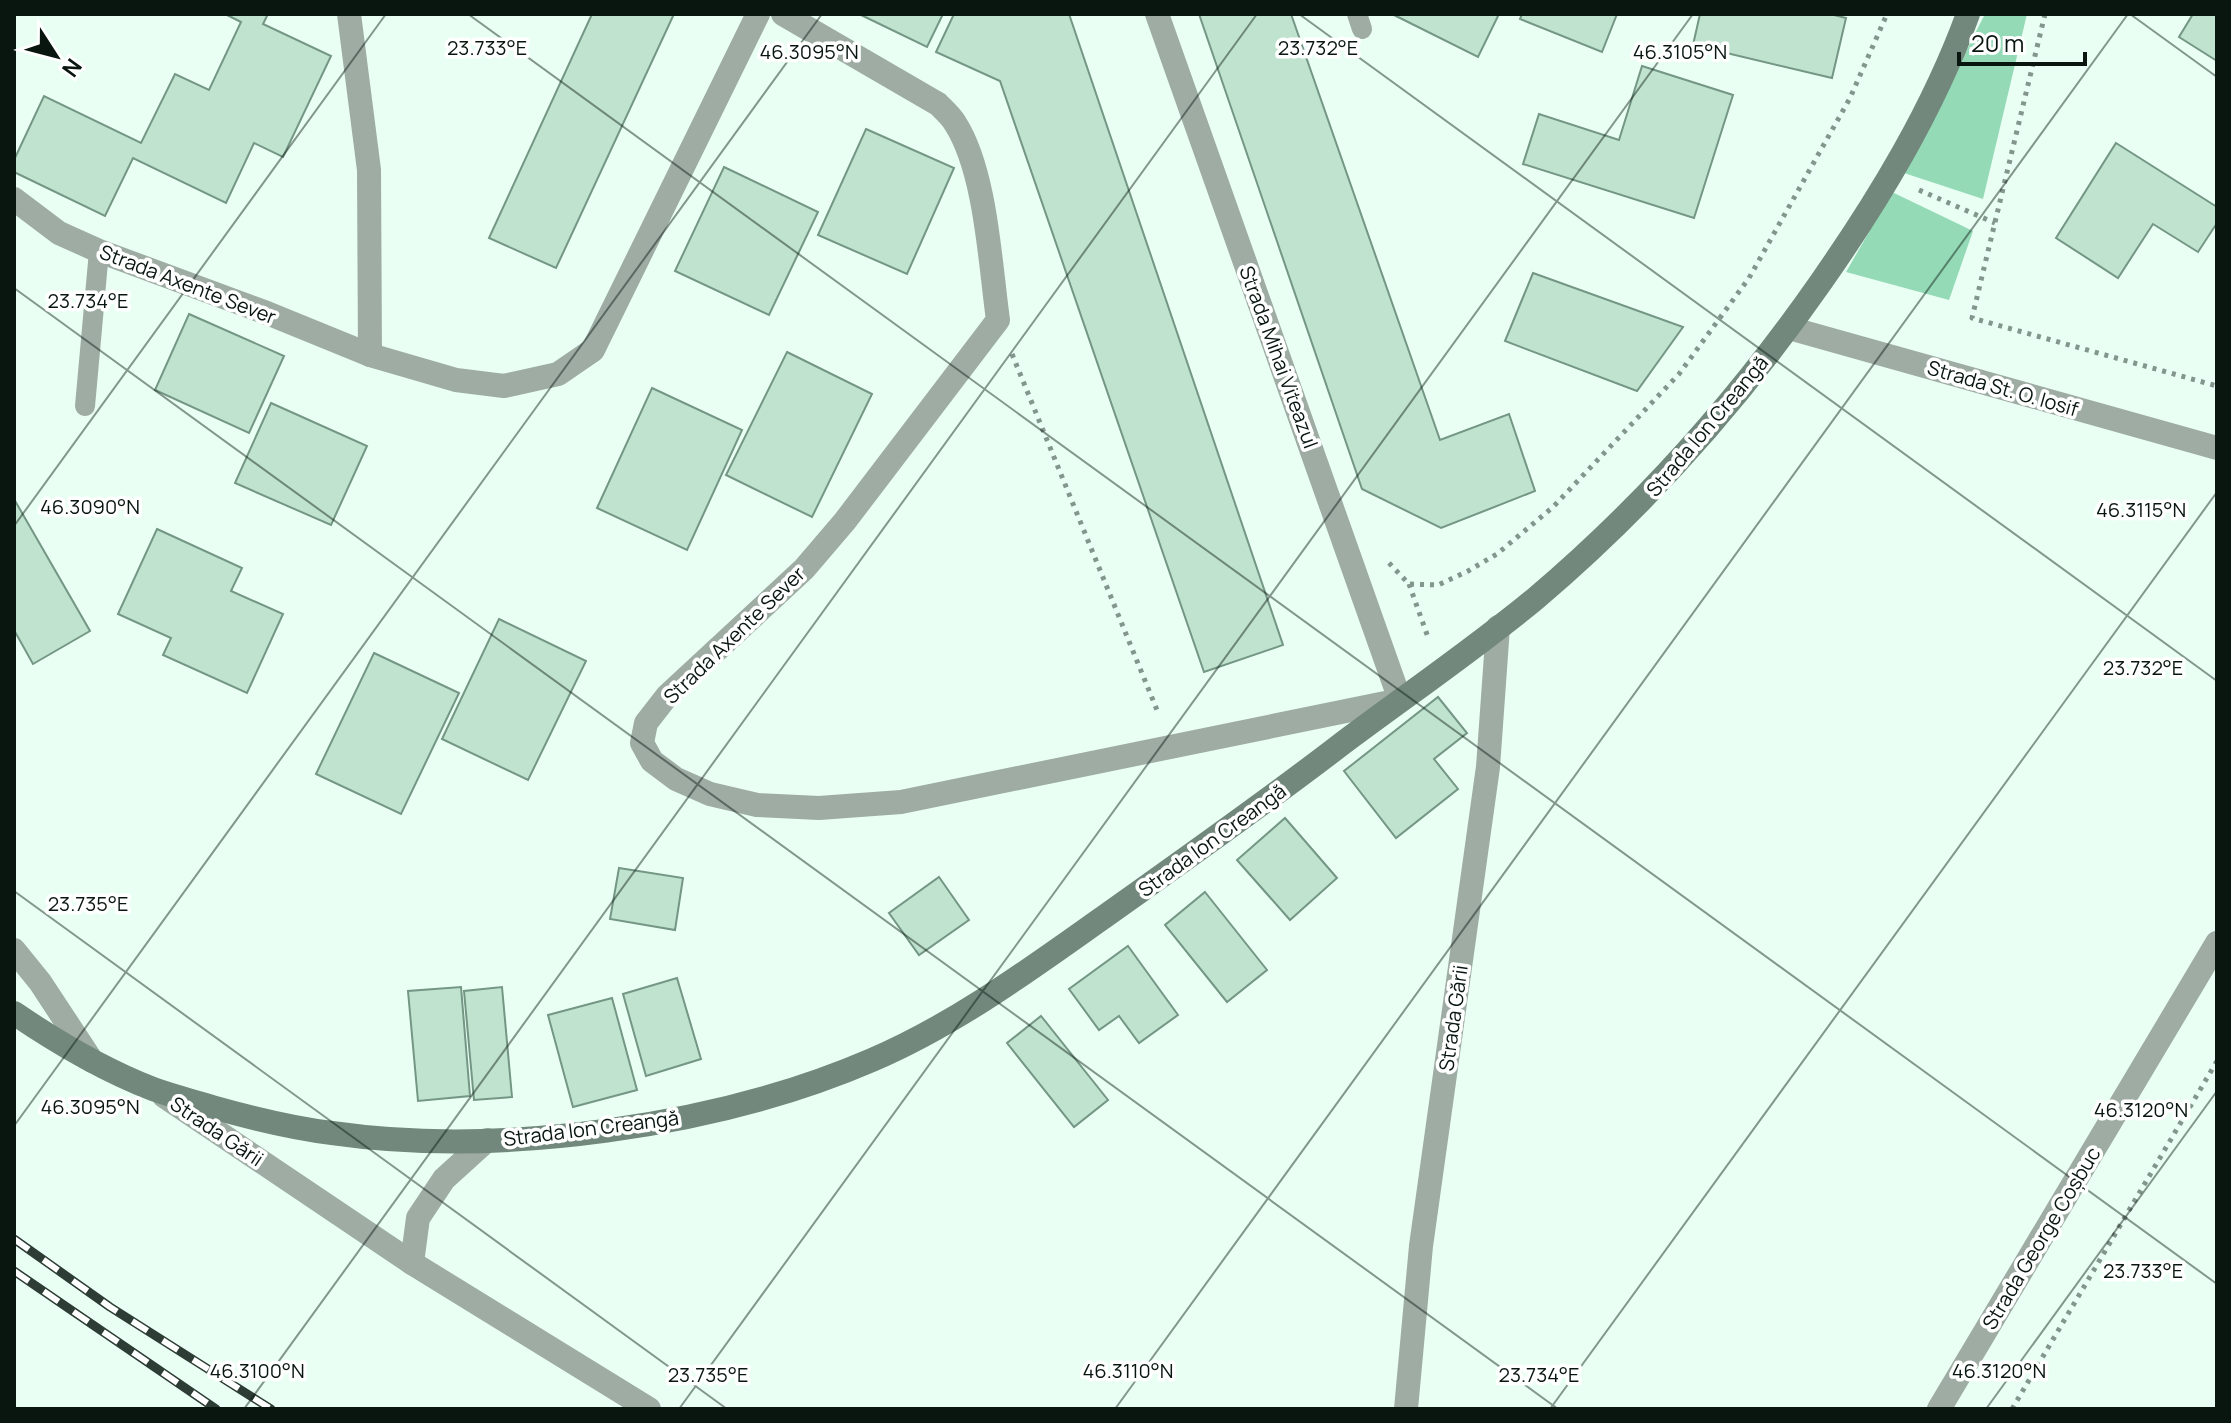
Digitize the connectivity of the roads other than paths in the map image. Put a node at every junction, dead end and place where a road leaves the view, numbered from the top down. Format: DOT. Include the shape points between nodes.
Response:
graph roads {
  1 [pos="349,14"];
  2 [pos="758,14"];
  3 [pos="783,14"];
  4 [pos="1157,14"];
  5 [pos="1968,14"];
  6 [pos="14,199"];
  7 [pos="99,251"];
  8 [pos="1789,328"];
  9 [pos="370,355"];
  10 [pos="85,406"];
  11 [pos="2217,448"];
  12 [pos="1498,627"];
  13 [pos="1400,700"];
  14 [pos="2217,943"];
  15 [pos="14,950"];
  16 [pos="14,1013"];
  17 [pos="92,1061"];
  18 [pos="156,1090"];
  19 [pos="487,1140"];
  20 [pos="412,1263"];
  21 [pos="649,1409"];
  22 [pos="1406,1409"];
  23 [pos="1939,1409"];
  1 -- 9 [label="street" via="369,170"];
  2 -- 9 [label="street, Strada Axente Sever" via="593,350 558,374 504,386 456,380"];
  3 -- 13 [label="street, Strada Axente Sever" via="938,104 955,123 980,191 998,320 804,569 667,696 646,723 642,743 652,761 710,794 757,805 819,808 901,802"];
  4 -- 13 [label="street, Strada Mihai Viteazul"];
  5 -- 8 [label="main road, Strada Ion Creangă" via="1889,177"];
  6 -- 7 [label="street, Strada Axente Sever" via="59,233"];
  7 -- 9 [label="street, Strada Axente Sever"];
  7 -- 10 [label="lane"];
  8 -- 11 [label="street, Strada St. O. Iosif"];
  8 -- 12 [label="main road, Strada Ion Creangă" via="1726,410 1642,502"];
  12 -- 13 [label="main road, Strada Ion Creangă"];
  12 -- 22 [label="street, Strada Gării" via="1488,767 1421,1246"];
  13 -- 19 [label="main road, Strada Ion Creangă" via="1057,951 957,1015 875,1059 792,1090 713,1111 626,1128"];
  14 -- 23 [label="street, Strada George Coșbuc"];
  15 -- 17 [label="street"];
  16 -- 17 [label="main road, Strada Gării"];
  17 -- 18 [label="main road, Strada Gării"];
  18 -- 19 [label="main road, Strada Ion Creangă" via="244,1116 337,1134"];
  18 -- 20 [label="street, Strada Gării"];
  19 -- 20 [label="street" via="444,1179 418,1218"];
  20 -- 21 [label="street, Strada Gării"];
}
